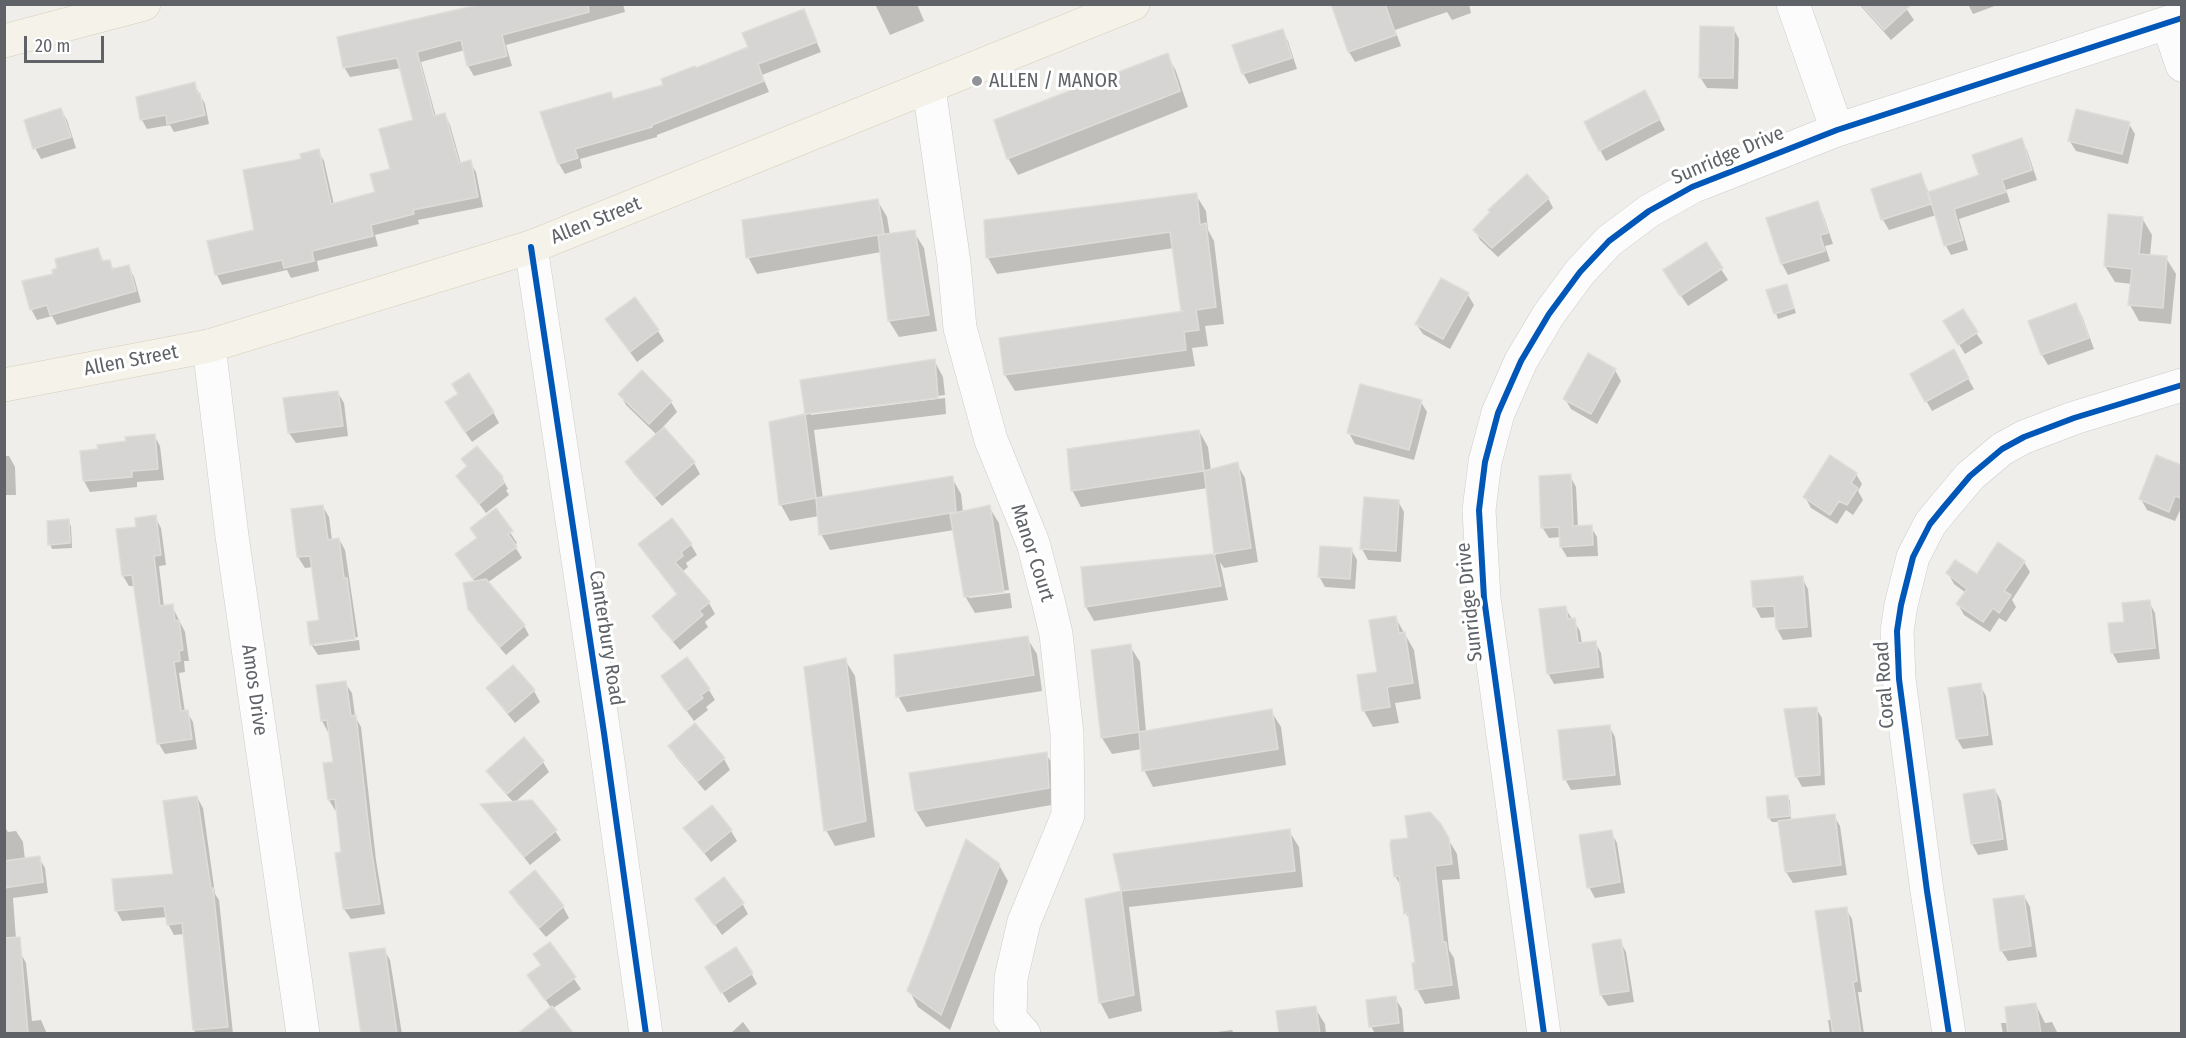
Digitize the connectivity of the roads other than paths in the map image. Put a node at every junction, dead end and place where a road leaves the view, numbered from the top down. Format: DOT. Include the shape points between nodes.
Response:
graph roads {
  1 [pos="144,4"];
  2 [pos="1133,4"];
  3 [pos="1793,4"];
  4 [pos="2175,20"];
  5 [pos="4,41"];
  6 [pos="2181,65"];
  7 [pos="929,88"];
  8 [pos="1837,130"];
  9 [pos="531,248"];
  10 [pos="209,346"];
  11 [pos="4,385"];
  12 [pos="2181,386"];
  13 [pos="1008,1028"];
  14 [pos="303,1034"];
  15 [pos="646,1034"];
  16 [pos="1544,1034"];
  17 [pos="1949,1034"];
  1 -- 5 [label="main road"];
  2 -- 7 [label="main road, Allen Street"];
  3 -- 8 [label="street"];
  4 -- 6 [label="street"];
  4 -- 8 [label="street, Sunridge Drive"];
  7 -- 9 [label="main road, Allen Street"];
  7 -- 13 [label="street, Manor Court" via="960,328 991,440 1033,543 1056,634 1067,734 1068,815 1024,922 1011,978"];
  8 -- 16 [label="street, Sunridge Drive" via="1670,198 1608,241 1549,314 1521,361 1498,412 1485,462 1480,540 1486,610"];
  9 -- 10 [label="main road, Allen Street"];
  9 -- 15 [label="street, Canterbury Road"];
  10 -- 11 [label="main road, Allen Street"];
  10 -- 14 [label="street, Amos Drive"];
  12 -- 17 [label="street, Coral Road" via="2074,418 2002,449 1970,476 1943,508 1913,558 1897,631 1898,671"];
}
